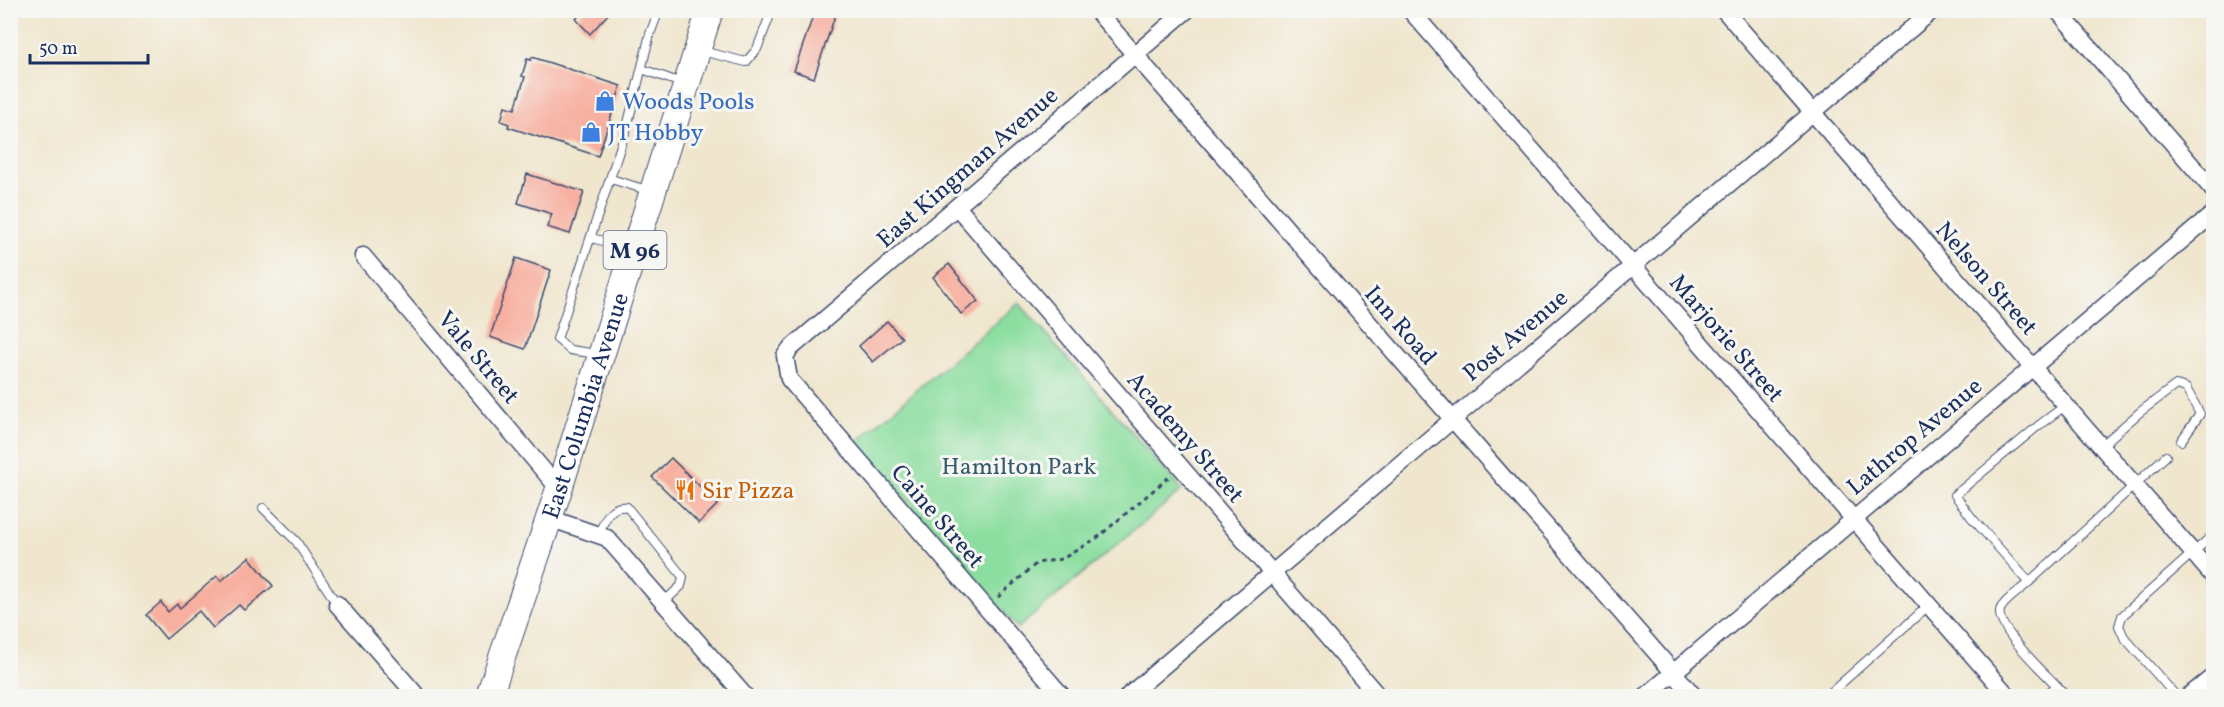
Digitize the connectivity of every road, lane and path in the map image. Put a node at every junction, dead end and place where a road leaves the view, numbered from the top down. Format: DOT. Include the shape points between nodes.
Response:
graph roads {
  1 [pos="659,10"];
  2 [pos="710,10"];
  3 [pos="772,10"];
  4 [pos="1096,10"];
  5 [pos="1187,10"];
  6 [pos="1410,10"];
  7 [pos="1724,10"];
  8 [pos="1933,10"];
  9 [pos="2057,10"];
  10 [pos="698,50"];
  11 [pos="1135,55"];
  12 [pos="642,69"];
  13 [pos="687,85"];
  14 [pos="1812,112"];
  15 [pos="611,179"];
  16 [pos="2214,191"];
  17 [pos="653,192"];
  18 [pos="958,208"];
  19 [pos="2214,213"];
  20 [pos="591,238"];
  21 [pos="635,249"];
  22 [pos="363,256"];
  23 [pos="1633,266"];
  24 [pos="602,355"];
  25 [pos="784,364"];
  26 [pos="2032,366"];
  27 [pos="2067,405"];
  28 [pos="1452,420"];
  29 [pos="2181,441"];
  30 [pos="2100,447"];
  31 [pos="2166,456"];
  32 [pos="1181,468"];
  33 [pos="2134,487"];
  34 [pos="559,489"];
  35 [pos="263,508"];
  36 [pos="549,518"];
  37 [pos="1853,519"];
  38 [pos="2214,534"];
  39 [pos="598,535"];
  40 [pos="2192,553"];
  41 [pos="1271,574"];
  42 [pos="2214,577"];
  43 [pos="2029,582"];
  44 [pos="663,603"];
  45 [pos="337,604"];
  46 [pos="1928,606"];
  47 [pos="988,611"];
  48 [pos="1674,672"];
  49 [pos="2214,676"];
  50 [pos="2057,686"];
  51 [pos="417,696"];
  52 [pos="489,696"];
  53 [pos="745,696"];
  54 [pos="1062,696"];
  55 [pos="1128,696"];
  56 [pos="1378,696"];
  57 [pos="1646,696"];
  58 [pos="1695,696"];
  59 [pos="1827,696"];
  60 [pos="2008,696"];
  61 [pos="2044,696"];
  62 [pos="2066,696"];
  63 [pos="2176,696"];
  64 [pos="2189,696"];
  1 -- 12 [label="lane"];
  2 -- 10 [label="main road, East Columbia Avenue / M 96"];
  3 -- 10 [label="lane" via="758,49 746,62"];
  4 -- 11 [label="street, Inn Road"];
  5 -- 11 [label="street, East Kingman Avenue"];
  6 -- 23 [label="street, Marjorie Street"];
  7 -- 14 [label="street, Nelson Street"];
  8 -- 14 [label="street, Post Avenue"];
  9 -- 16 [label="street"];
  10 -- 13 [label="main road, East Columbia Avenue / M 96"];
  11 -- 18 [label="street, East Kingman Avenue"];
  11 -- 28 [label="street, Inn Road"];
  12 -- 13 [label="lane"];
  12 -- 15 [label="lane"];
  13 -- 17 [label="main road, East Columbia Avenue / M 96"];
  14 -- 23 [label="street, Post Avenue"];
  14 -- 26 [label="street, Nelson Street"];
  15 -- 17 [label="lane"];
  15 -- 20 [label="lane"];
  17 -- 21 [label="main road, East Columbia Avenue / M 96"];
  18 -- 25 [label="street, East Kingman Avenue" via="790,349"];
  18 -- 32 [label="street, Academy Street"];
  19 -- 26 [label="street, Lathrop Avenue"];
  20 -- 21 [label="lane"];
  20 -- 24 [label="lane" via="557,339 570,350"];
  21 -- 24 [label="main road, East Columbia Avenue / M 96"];
  22 -- 34 [label="street, Vale Street"];
  23 -- 28 [label="street, Post Avenue"];
  23 -- 37 [label="street, Marjorie Street"];
  24 -- 34 [label="main road, East Columbia Avenue / M 96"];
  25 -- 47 [label="street, Caine Street" via="789,379"];
  26 -- 27 [label="street, Nelson Street"];
  26 -- 37 [label="street, Lathrop Avenue"];
  27 -- 30 [label="street, Nelson Street"];
  27 -- 43 [label="lane" via="1955,495"];
  28 -- 41 [label="street, Post Avenue"];
  28 -- 48 [label="street, Inn Road"];
  29 -- 30 [label="lane" via="2200,414 2186,388 2176,385"];
  30 -- 33 [label="street, Nelson Street"];
  31 -- 33 [label="lane"];
  32 -- 41 [label="street, Academy Street"];
  32 -- 47 [label="path" via="1097,538 1062,559 1037,563 1001,593"];
  33 -- 40 [label="street, Nelson Street"];
  33 -- 43 [label="lane"];
  34 -- 36 [label="main road, East Columbia Avenue / M 96"];
  35 -- 45 [label="lane" via="296,541"];
  36 -- 39 [label="street"];
  36 -- 52 [label="main road, East Columbia Avenue / M 96"];
  37 -- 46 [label="street, Marjorie Street"];
  37 -- 48 [label="street, Lathrop Avenue"];
  38 -- 40 [label="lane"];
  39 -- 44 [label="street" via="607,538"];
  39 -- 44 [label="lane" via="612,508 627,507 683,577 681,585"];
  40 -- 42 [label="street, Nelson Street"];
  40 -- 63 [label="lane" via="2122,616 2119,626 2124,637"];
  41 -- 55 [label="street, Post Avenue"];
  41 -- 56 [label="street, Academy Street"];
  43 -- 50 [label="lane" via="2001,608 1999,617 2005,629"];
  44 -- 53 [label="street"];
  45 -- 51 [label="street"];
  46 -- 59 [label="lane"];
  46 -- 60 [label="street, Marjorie Street"];
  47 -- 54 [label="street, Caine Street"];
  48 -- 57 [label="street, Lathrop Avenue"];
  48 -- 58 [label="street, Inn Road"];
  49 -- 64 [label="street"];
  50 -- 61 [label="lane"];
  50 -- 62 [label="lane"];
}
